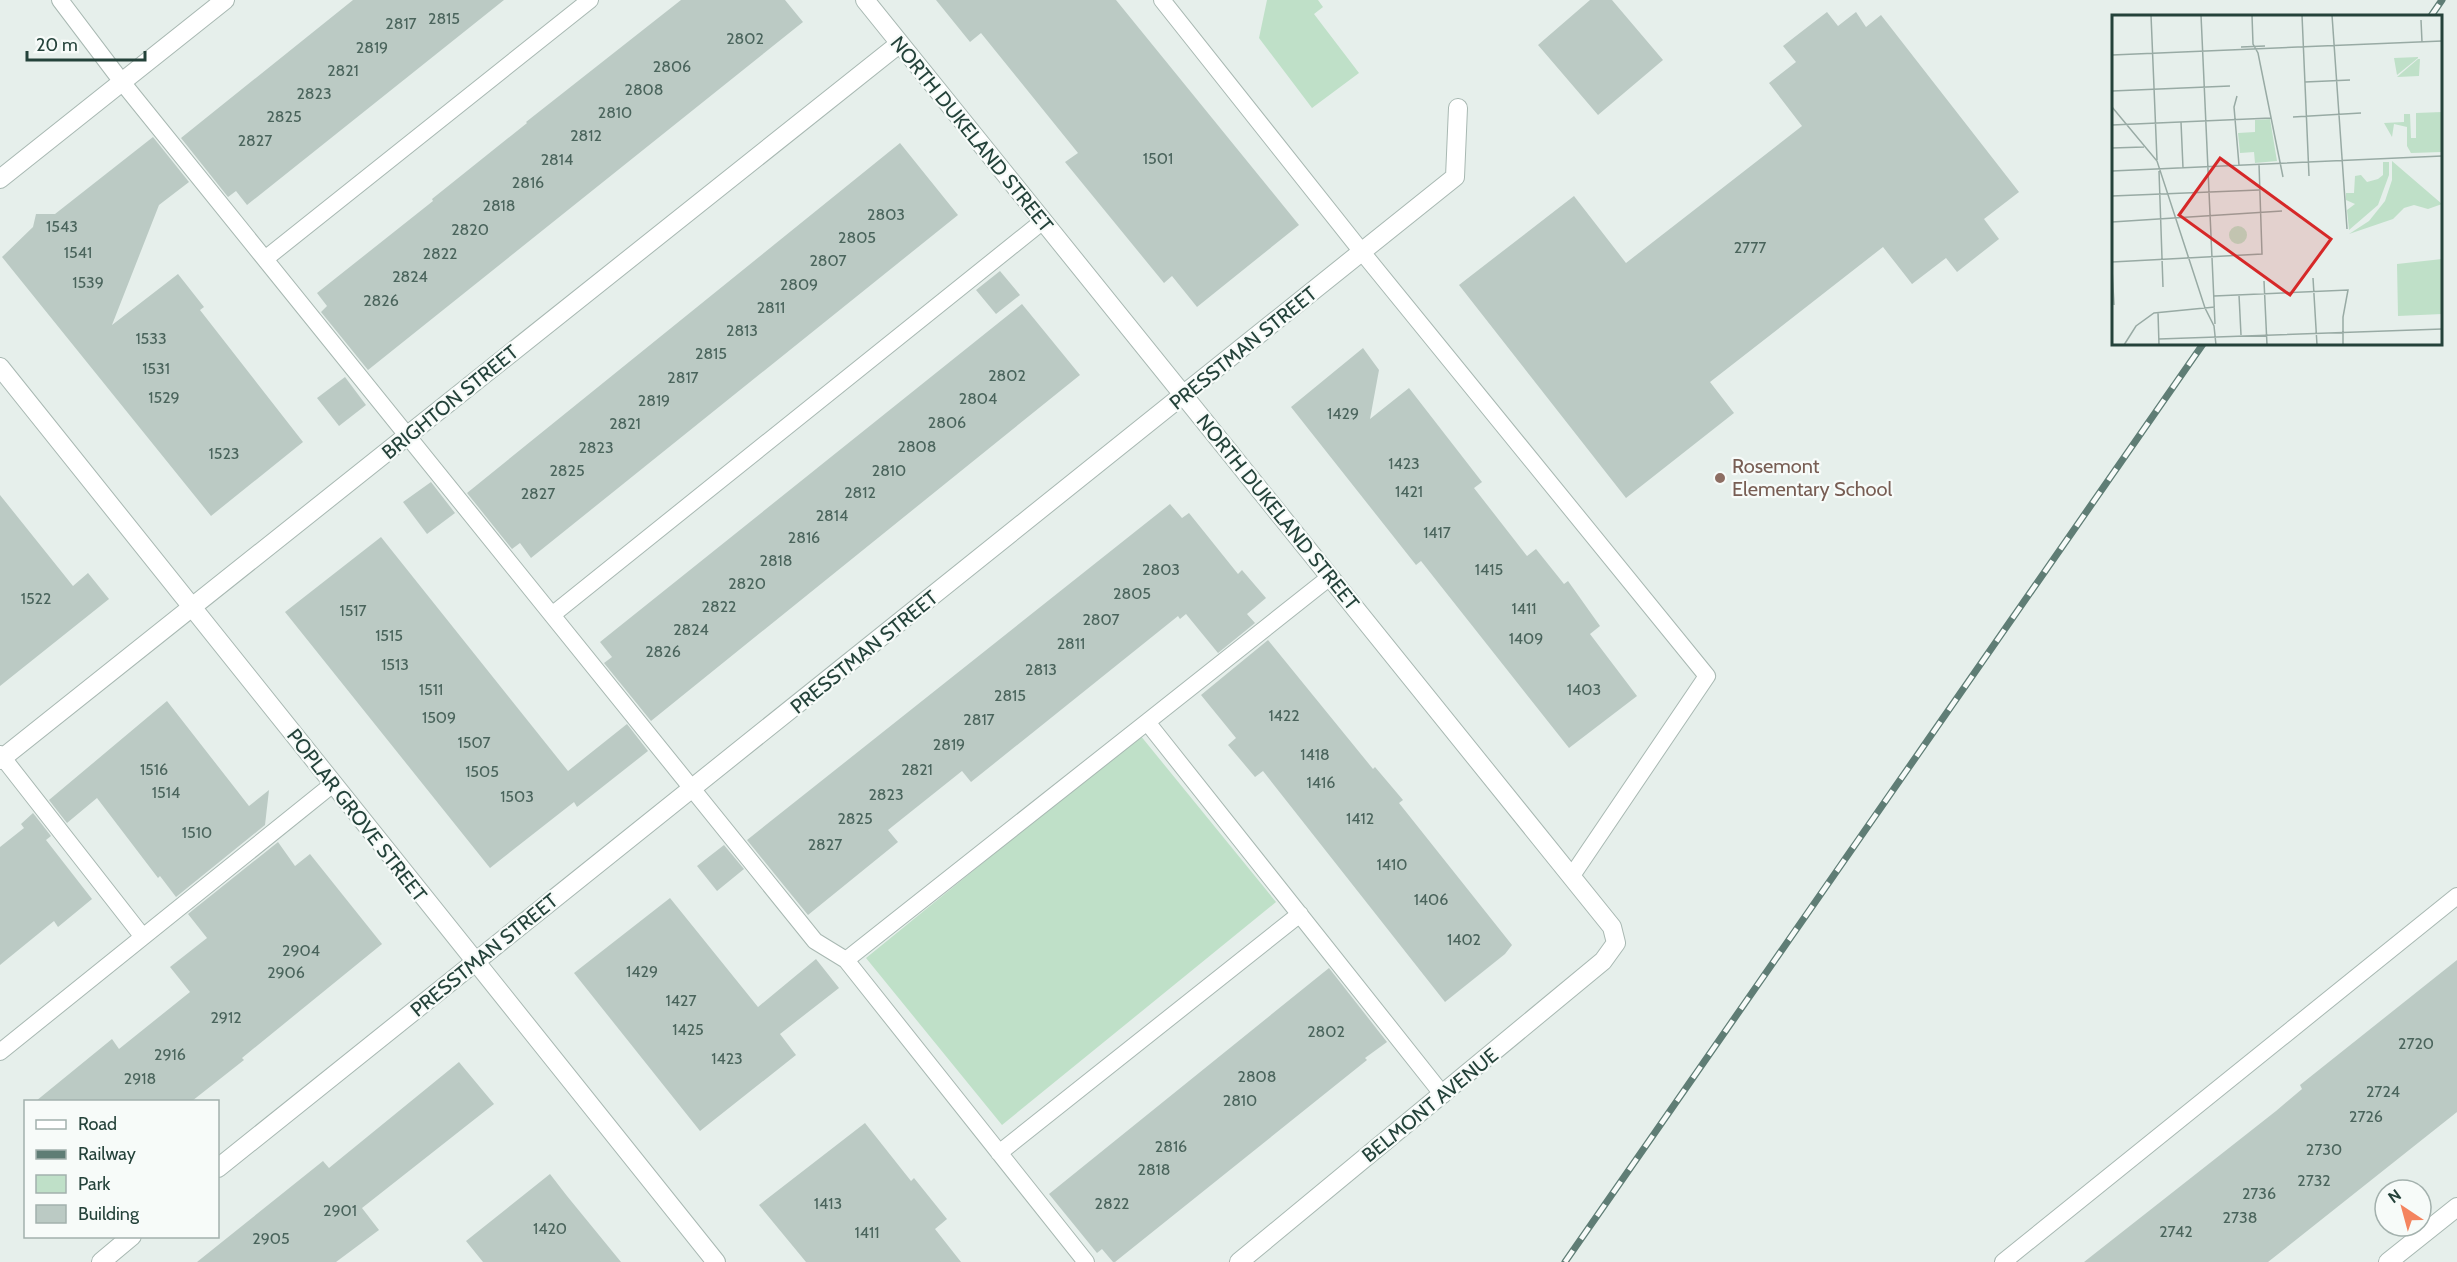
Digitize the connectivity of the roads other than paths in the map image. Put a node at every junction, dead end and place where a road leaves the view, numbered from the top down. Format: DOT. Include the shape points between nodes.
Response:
graph roads {
  1 [pos="60,0"];
  2 [pos="225,0"];
  3 [pos="590,0"];
  4 [pos="865,0"];
  5 [pos="1162,0"];
  6 [pos="899,44"];
  7 [pos="122,82"];
  8 [pos="1458,108"];
  9 [pos="0,179"];
  10 [pos="1043,221"];
  11 [pos="1362,252"];
  12 [pos="265,259"];
  13 [pos="0,367"];
  14 [pos="1184,395"];
  15 [pos="407,435"];
  16 [pos="1330,576"];
  17 [pos="192,606"];
  18 [pos="552,615"];
  19 [pos="1147,722"];
  20 [pos="1,757"];
  21 [pos="333,784"];
  22 [pos="692,789"];
  23 [pos="1571,877"];
  24 [pos="2457,896"];
  25 [pos="1300,914"];
  26 [pos="143,937"];
  27 [pos="1616,943"];
  28 [pos="846,960"];
  29 [pos="475,963"];
  30 [pos="0,1052"];
  31 [pos="1443,1095"];
  32 [pos="999,1152"];
  33 [pos="219,1167"];
  34 [pos="2457,1207"];
  35 [pos="130,1238"];
  36 [pos="101,1262"];
  37 [pos="716,1262"];
  38 [pos="1086,1262"];
  39 [pos="1239,1262"];
  40 [pos="2003,1262"];
  41 [pos="2388,1262"];
  1 -- 7 [label="lane"];
  2 -- 7 [label="street"];
  3 -- 12 [label="lane"];
  4 -- 6 [label="street, NORTH DUKELAND STREET"];
  5 -- 11 [label="lane"];
  6 -- 10 [label="street, NORTH DUKELAND STREET"];
  6 -- 15 [label="street, BRIGHTON STREET"];
  7 -- 9 [label="street"];
  7 -- 12 [label="lane"];
  8 -- 11 [label="street, PRESSTMAN STREET" via="1455,177"];
  10 -- 14 [label="street, NORTH DUKELAND STREET"];
  10 -- 18 [label="lane"];
  11 -- 14 [label="street, PRESSTMAN STREET"];
  11 -- 23 [label="lane" via="1707,676"];
  12 -- 15 [label="lane"];
  13 -- 17 [label="street, POPLAR GROVE STREET"];
  14 -- 16 [label="street, NORTH DUKELAND STREET"];
  14 -- 22 [label="street, PRESSTMAN STREET"];
  15 -- 17 [label="street, BRIGHTON STREET"];
  15 -- 18 [label="lane"];
  16 -- 19 [label="lane"];
  16 -- 23 [label="street, NORTH DUKELAND STREET"];
  17 -- 20 [label="street, BRIGHTON STREET"];
  17 -- 21 [label="street, POPLAR GROVE STREET"];
  18 -- 22 [label="lane"];
  19 -- 25 [label="lane"];
  19 -- 28 [label="lane"];
  20 -- 26 [label="lane"];
  21 -- 26 [label="lane"];
  21 -- 29 [label="street, POPLAR GROVE STREET"];
  22 -- 28 [label="lane" via="815,941"];
  22 -- 29 [label="street, PRESSTMAN STREET"];
  23 -- 27 [label="street, NORTH DUKELAND STREET" via="1612,927"];
  24 -- 40 [label="lane"];
  25 -- 31 [label="lane"];
  25 -- 32 [label="lane"];
  26 -- 30 [label="lane"];
  27 -- 31 [label="street, BELMONT AVENUE" via="1604,961"];
  28 -- 32 [label="lane"];
  29 -- 33 [label="street, PRESSTMAN STREET"];
  29 -- 37 [label="street, POPLAR GROVE STREET"];
  31 -- 39 [label="street, BELMONT AVENUE"];
  32 -- 38 [label="lane"];
  34 -- 41 [label="street"];
  35 -- 36 [label="street"];
}
